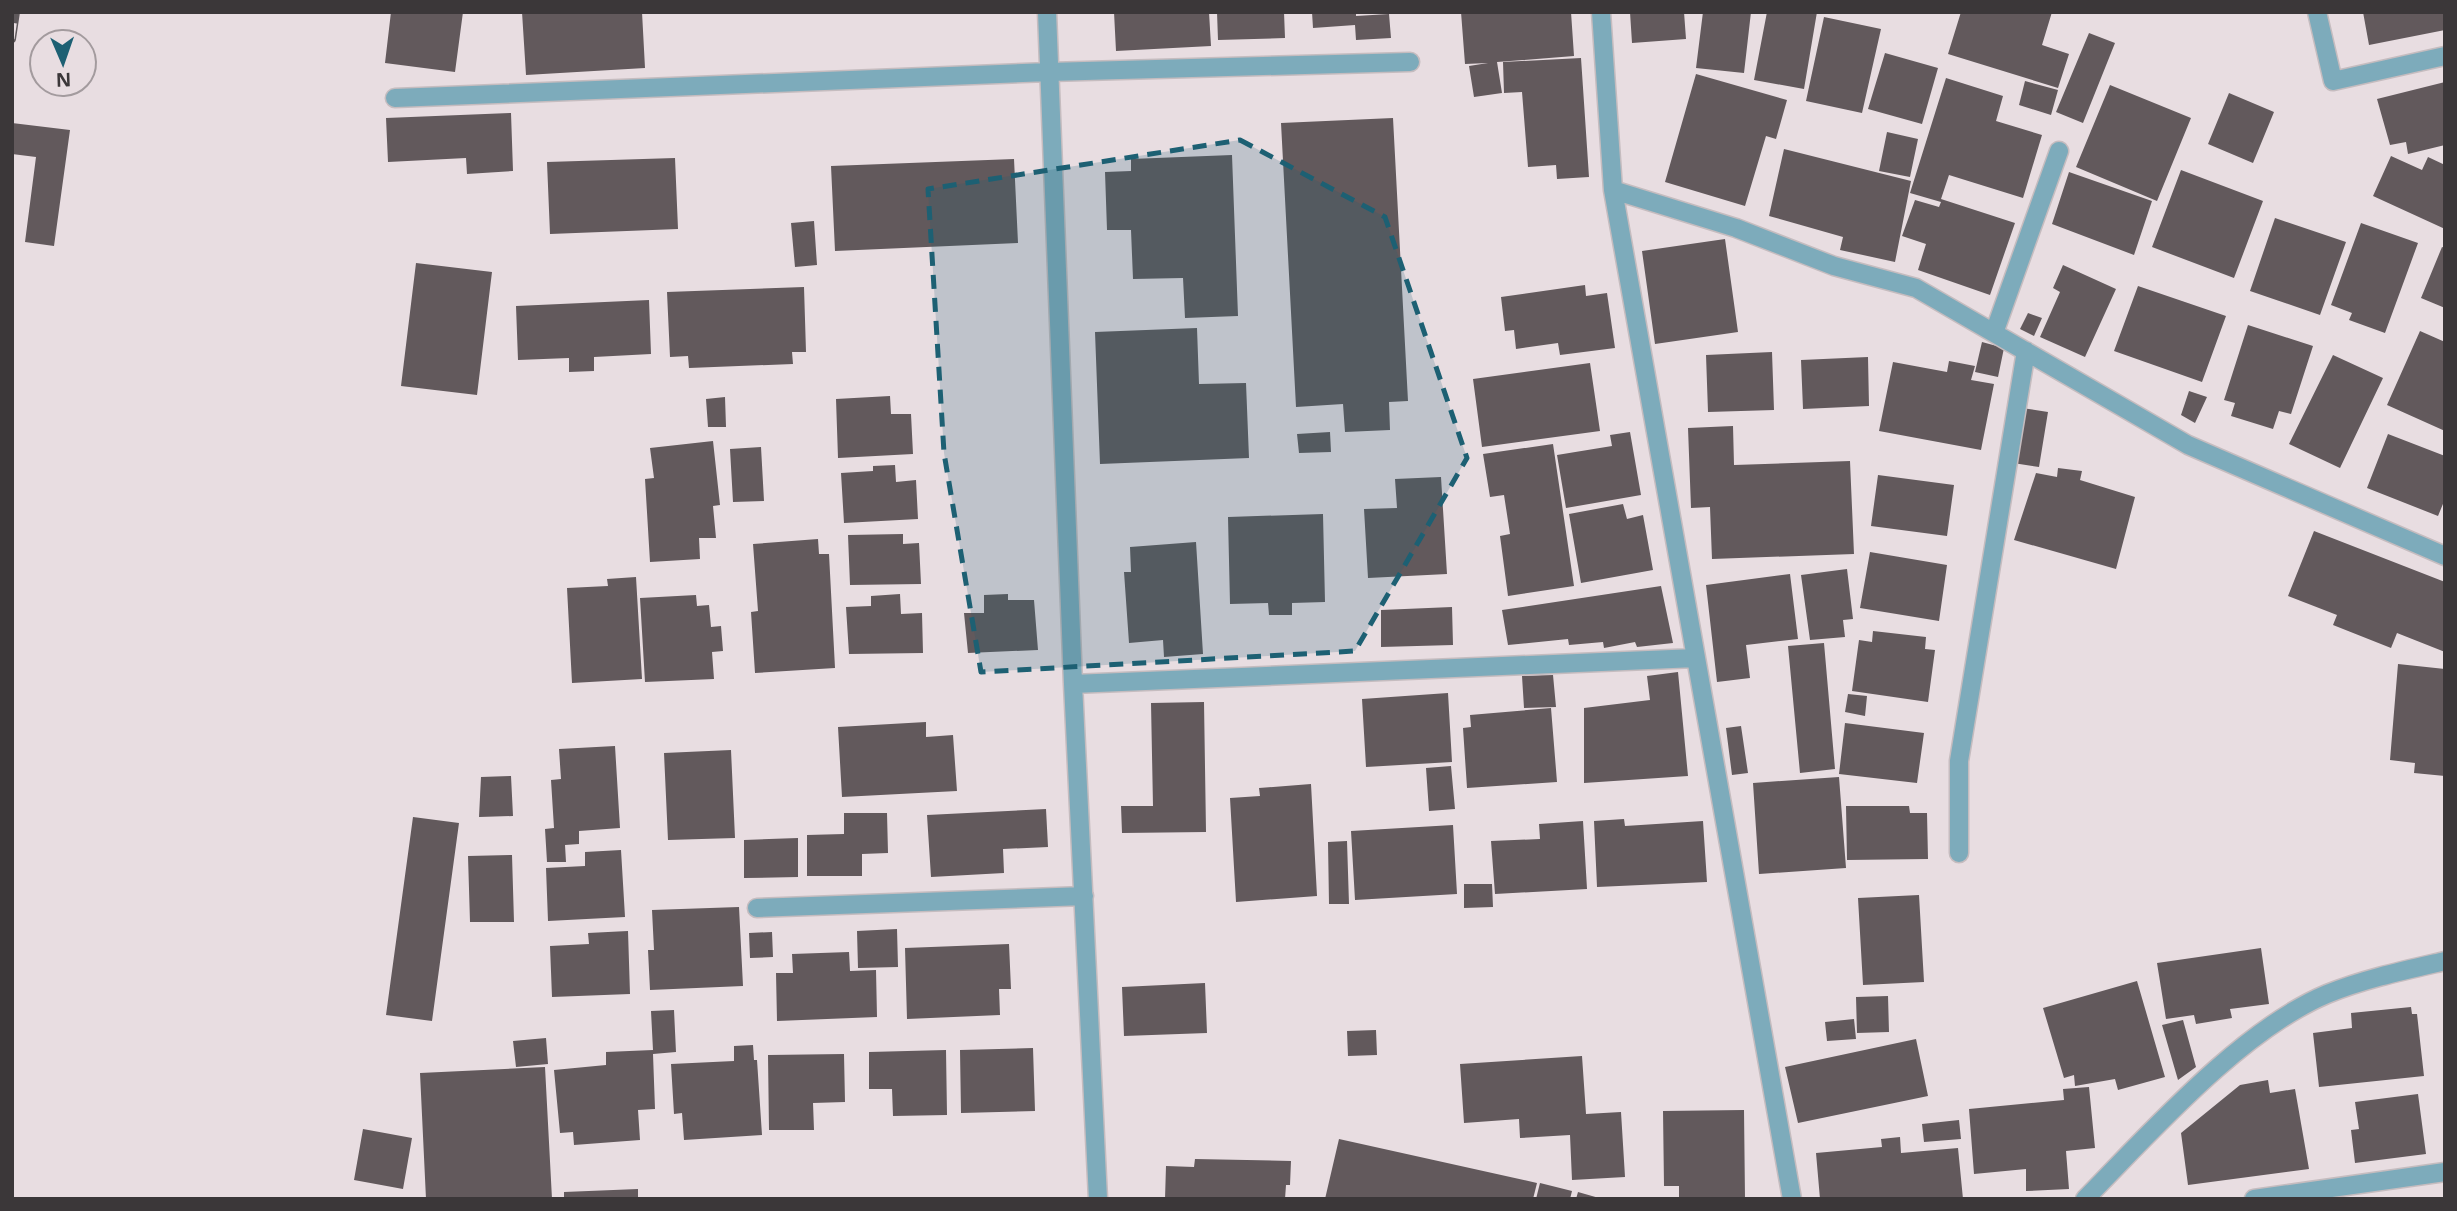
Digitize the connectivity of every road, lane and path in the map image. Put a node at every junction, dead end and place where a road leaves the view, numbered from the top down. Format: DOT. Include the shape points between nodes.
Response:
graph roads {
  1 [pos="1046,12"];
  2 [pos="1601,12"];
  3 [pos="2317,12"];
  4 [pos="2445,56"];
  5 [pos="1410,62"];
  6 [pos="1049,72"];
  7 [pos="395,98"];
  8 [pos="2059,151"];
  9 [pos="1612,190"];
  10 [pos="1994,333"];
  11 [pos="2026,351"];
  12 [pos="2445,556"];
  13 [pos="1696,658"];
  14 [pos="1073,684"];
  15 [pos="1959,853"];
  16 [pos="1083,896"];
  17 [pos="757,908"];
  18 [pos="2445,961"];
  19 [pos="2445,1172"];
  20 [pos="1098,1199"];
  21 [pos="1792,1199"];
  22 [pos="2085,1199"];
  23 [pos="2254,1199"];
  1 -- 6 [label="street"];
  2 -- 9 [label="street"];
  3 -- 4 [label="street" via="2333,80"];
  5 -- 6 [label="street"];
  6 -- 7 [label="street"];
  6 -- 14 [label="street"];
  8 -- 10 [label="street"];
  9 -- 10 [label="street" via="1736,228 1833,266 1916,288"];
  9 -- 13 [label="street"];
  10 -- 11 [label="street"];
  11 -- 12 [label="street" via="2188,445"];
  11 -- 15 [label="street" via="1959,761"];
  13 -- 14 [label="street"];
  13 -- 21 [label="street"];
  14 -- 16 [label="street"];
  16 -- 17 [label="street"];
  16 -- 20 [label="street"];
  18 -- 22 [label="street" via="2327,994 2269,1026 2202,1082"];
  19 -- 23 [label="street"];
}
